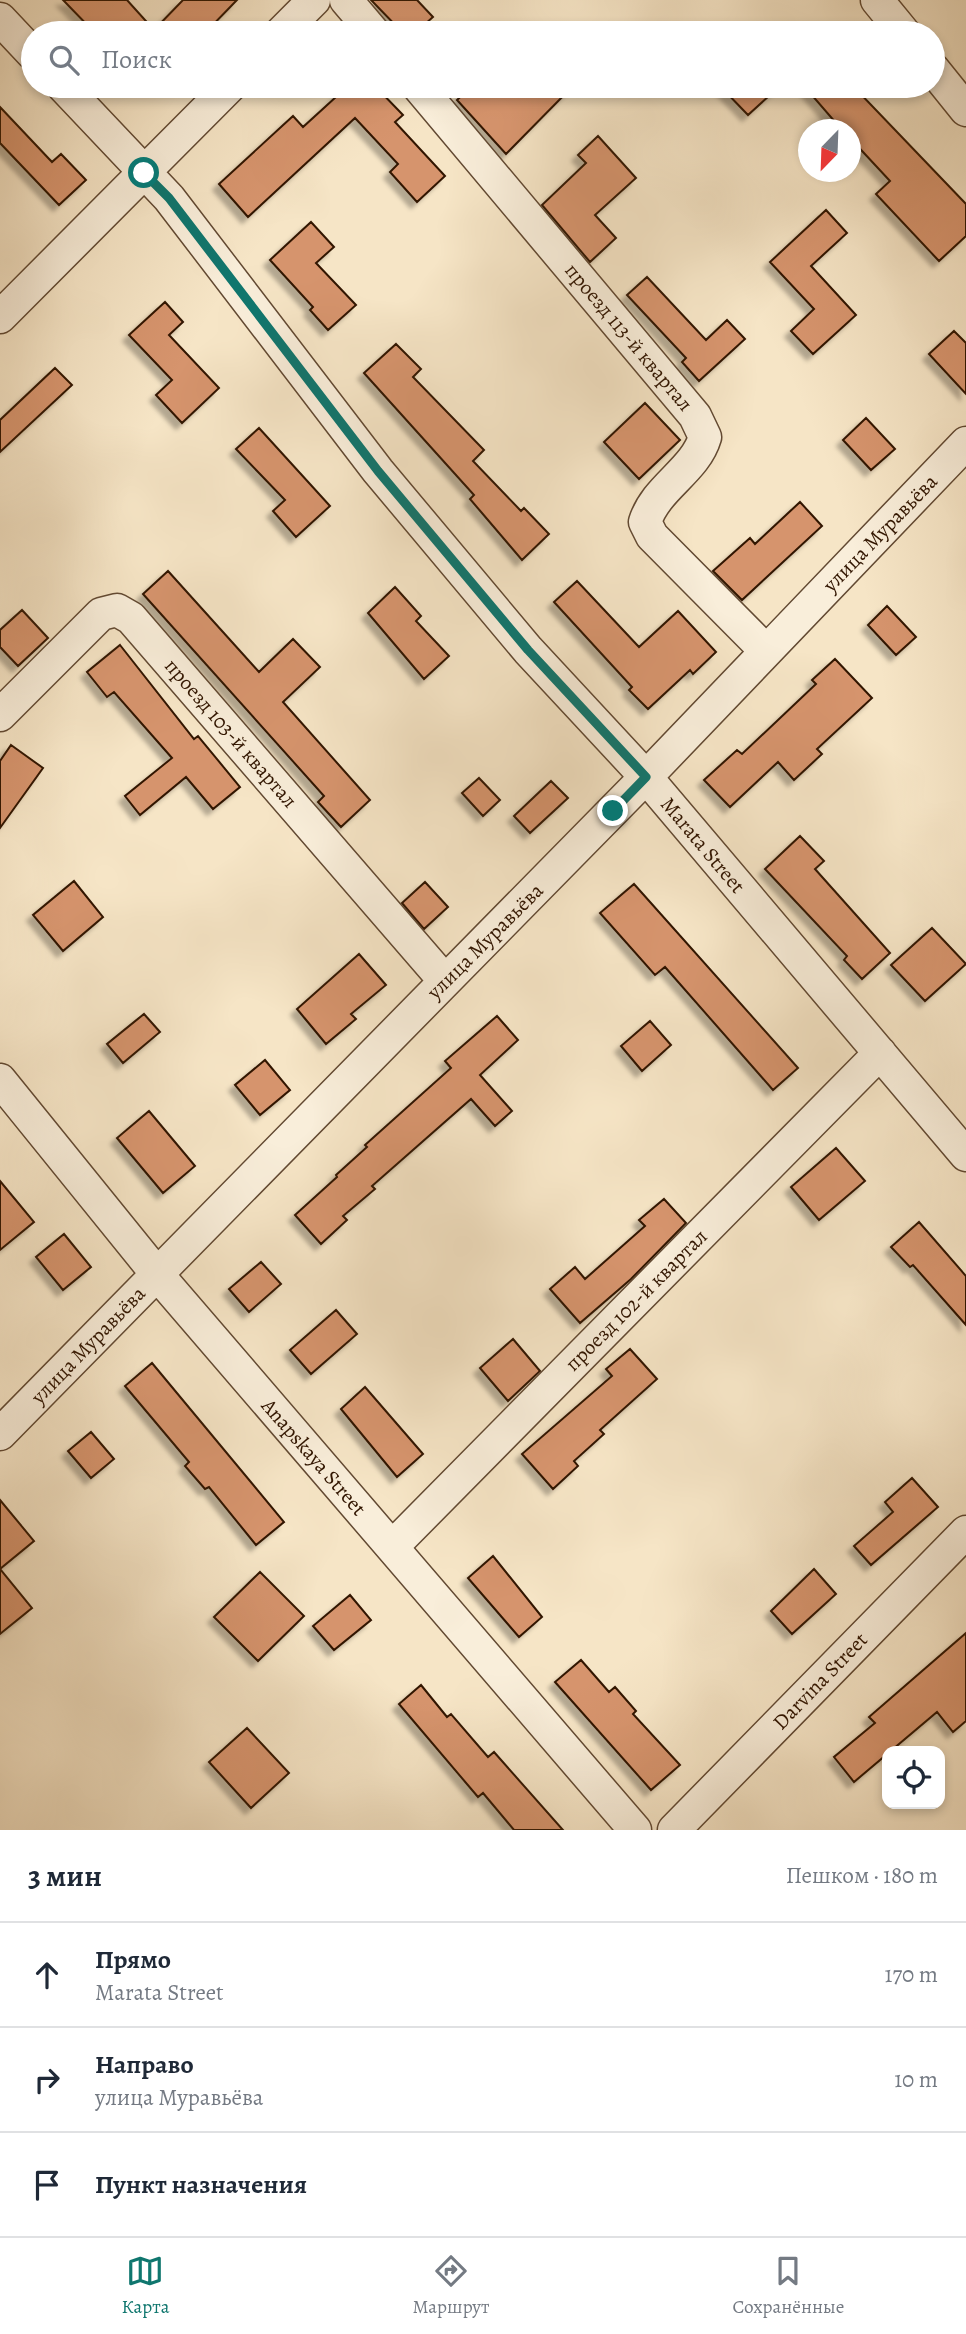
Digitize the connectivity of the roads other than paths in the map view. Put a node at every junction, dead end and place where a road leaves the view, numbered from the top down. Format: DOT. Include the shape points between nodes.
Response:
graph roads {
  1 [pos="314,0"];
  2 [pos="346,0"];
  3 [pos="877,0"];
  4 [pos="0,19"];
  5 [pos="293,21"];
  6 [pos="364,21"];
  7 [pos="894,21"];
  8 [pos="21,41"];
  9 [pos="945,84"];
  10 [pos="74,98"];
  11 [pos="218,98"];
  12 [pos="428,98"];
  13 [pos="966,110"];
  14 [pos="144,173"];
  15 [pos="0,317"];
  16 [pos="966,443"];
  17 [pos="766,651"];
  18 [pos="0,715"];
  19 [pos="646,777"];
  20 [pos="445,981"];
  21 [pos="880,1053"];
  22 [pos="0,1080"];
  23 [pos="961,1138"];
  24 [pos="157,1274"];
  25 [pos="0,1434"];
  26 [pos="966,1532"];
  27 [pos="392,1547"];
  28 [pos="635,1830"];
  29 [pos="674,1830"];
  1 -- 5 [label="street"];
  2 -- 6 [label="street"];
  3 -- 7 [label="street"];
  4 -- 8 [label="street"];
  9 -- 13 [label="street"];
  10 -- 14 [label="street, Marata Street"];
  11 -- 14 [label="street"];
  12 -- 17 [label="street, проезд 113-й квартал" via="695,416 705,437 701,452 650,505 645,522 652,536"];
  14 -- 15 [label="street"];
  14 -- 19 [label="street, Marata Street" via="169,198 378,471 528,650"];
  16 -- 17 [label="street, улица Муравьёва"];
  17 -- 19 [label="street, улица Муравьёва"];
  18 -- 20 [label="street, проезд 103-й квартал" via="101,614 117,610 124,614"];
  19 -- 20 [label="street, улица Муравьёва"];
  19 -- 21 [label="street, Marata Street"];
  20 -- 24 [label="street, улица Муравьёва"];
  21 -- 23 [label="street, Marata Street"];
  21 -- 27 [label="street, проезд 102-й квартал"];
  22 -- 24 [label="street, Anapskaya Street"];
  24 -- 25 [label="street, улица Муравьёва"];
  24 -- 27 [label="street, Anapskaya Street"];
  26 -- 29 [label="street, Darvina Street"];
  27 -- 28 [label="street, Anapskaya Street"];
}
